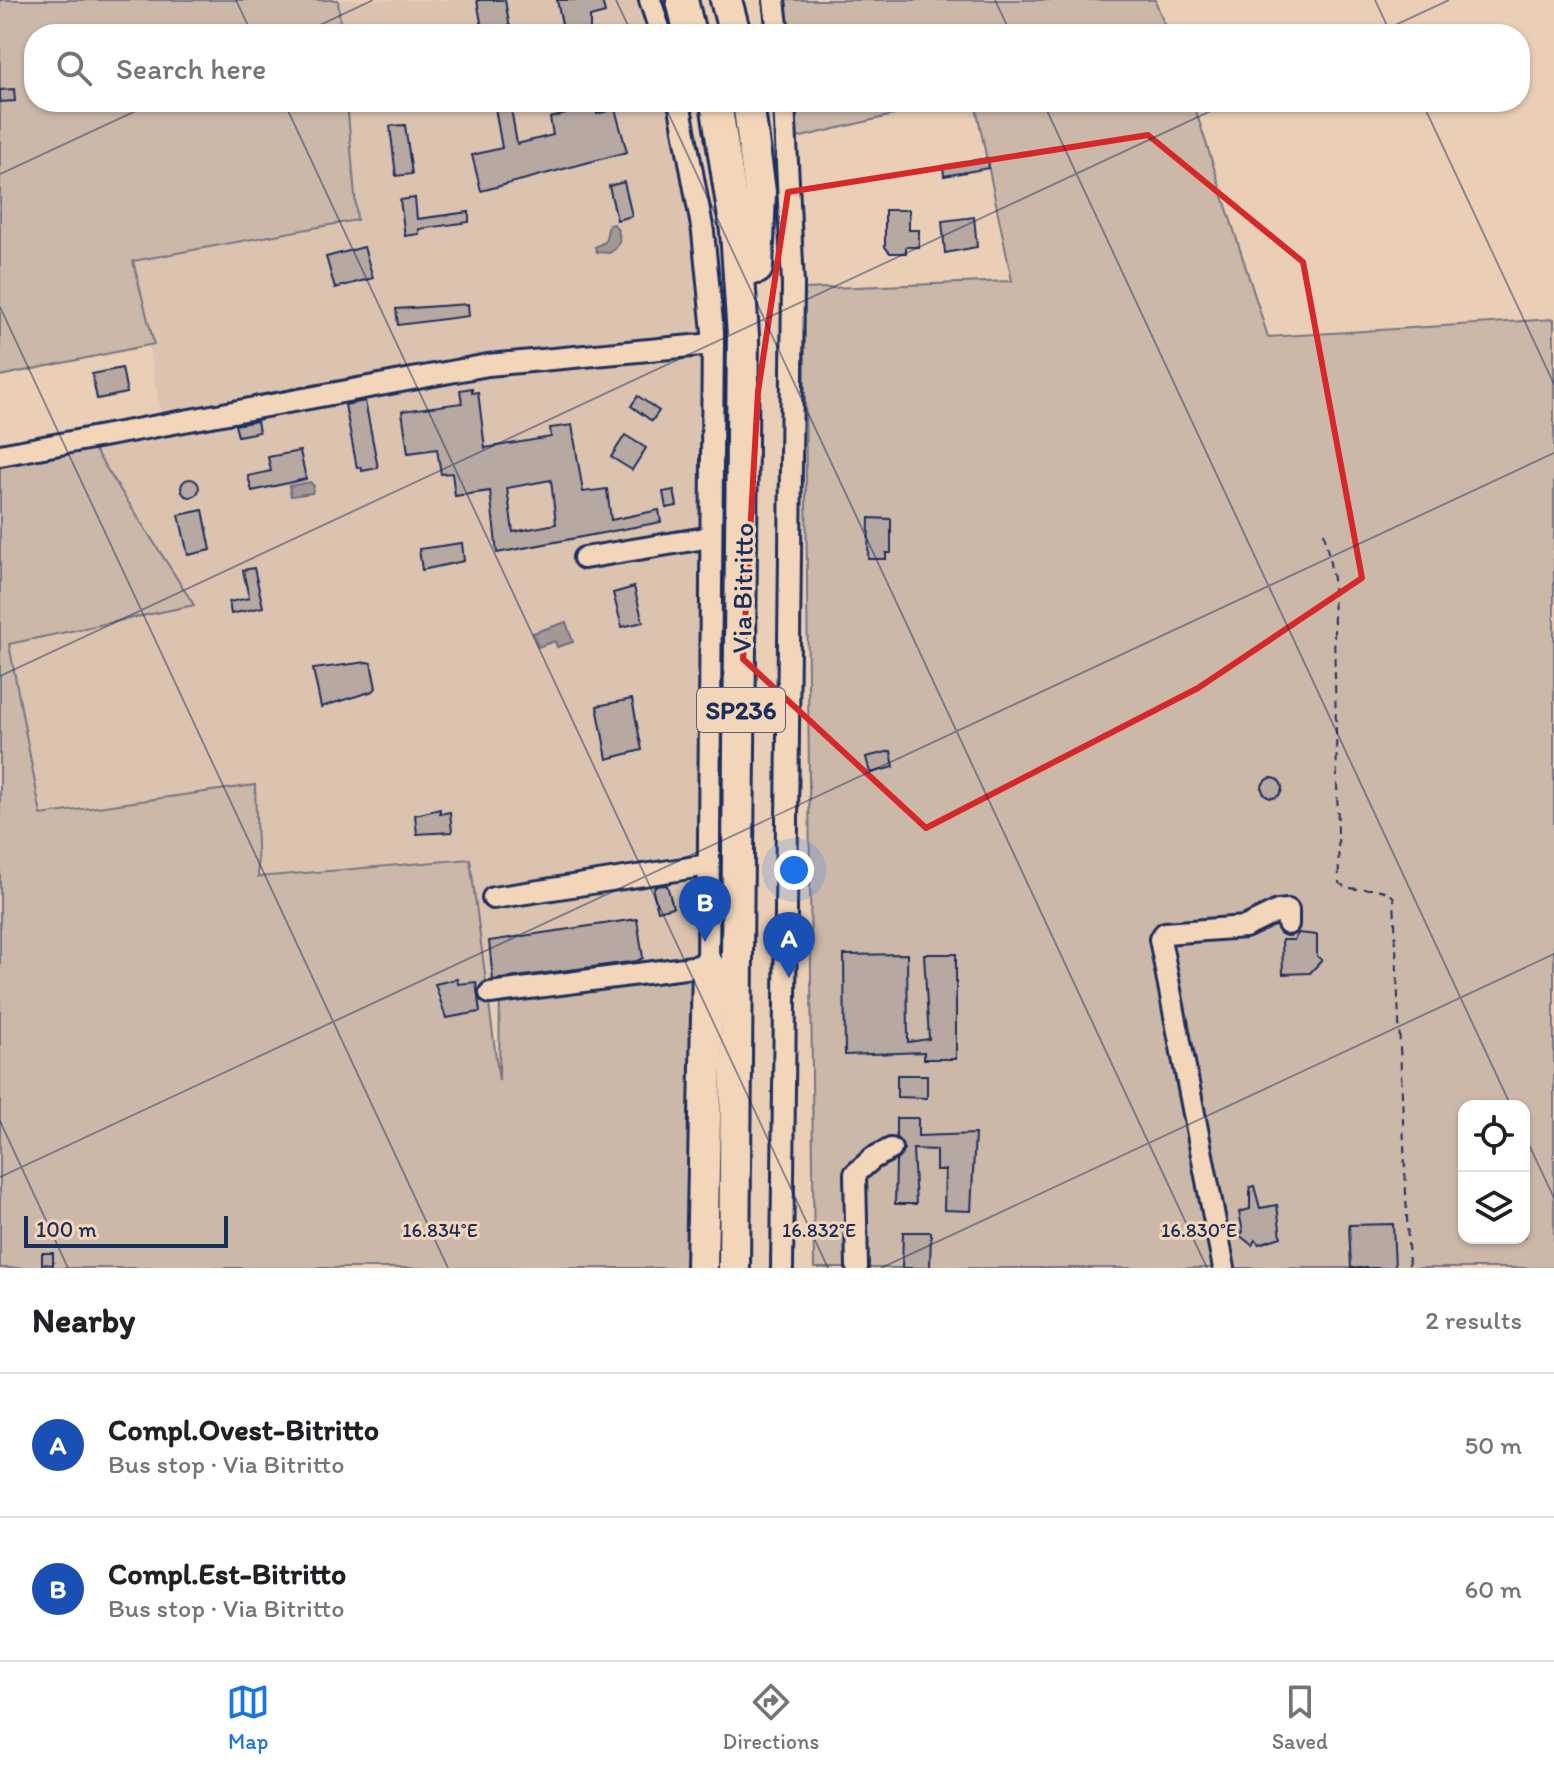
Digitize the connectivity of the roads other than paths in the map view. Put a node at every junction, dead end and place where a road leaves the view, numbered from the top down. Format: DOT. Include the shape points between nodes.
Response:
graph roads {
  1 [pos="650,0"];
  2 [pos="682,0"];
  3 [pos="694,0"];
  4 [pos="715,0"];
  5 [pos="726,0"];
  6 [pos="774,0"];
  7 [pos="658,24"];
  8 [pos="688,24"];
  9 [pos="700,24"];
  10 [pos="721,24"];
  11 [pos="732,24"];
  12 [pos="777,24"];
  13 [pos="681,112"];
  14 [pos="711,112"];
  15 [pos="718,112"];
  16 [pos="738,112"];
  17 [pos="749,112"];
  18 [pos="784,112"];
  19 [pos="725,152"];
  20 [pos="757,268"];
  21 [pos="713,344"];
  22 [pos="0,455"];
  23 [pos="711,537"];
  24 [pos="584,558"];
  25 [pos="709,865"];
  26 [pos="493,898"];
  27 [pos="1288,924"];
  28 [pos="708,965"];
  29 [pos="490,993"];
  30 [pos="891,1149"];
  31 [pos="702,1268"];
  32 [pos="734,1268"];
  33 [pos="754,1268"];
  34 [pos="782,1268"];
  35 [pos="857,1268"];
  36 [pos="1224,1268"];
  1 -- 7 [label="street"];
  2 -- 8 [label="highway"];
  3 -- 9 [label="highway"];
  4 -- 10 [label="highway"];
  5 -- 11 [label="highway"];
  6 -- 12 [label="street"];
  13 -- 21 [label="street" via="703,232"];
  14 -- 19 [label="highway"];
  15 -- 19 [label="highway, Via Bitritto / SP236"];
  16 -- 20 [label="highway, Via Bitritto / SP236"];
  17 -- 20 [label="highway" via="760,192"];
  18 -- 34 [label="street" via="793,284"];
  19 -- 32 [label="highway, Via Bitritto / SP236" via="736,231 744,383"];
  20 -- 33 [label="highway, Via Bitritto / SP236" via="764,379"];
  21 -- 22 [label="street" via="488,365"];
  21 -- 23 [label="street"];
  23 -- 24 [label="street"];
  23 -- 25 [label="street"];
  25 -- 26 [label="street"];
  25 -- 28 [label="street"];
  27 -- 36 [label="street" via="1288,910 1278,911 1245,927 1165,933 1160,939"];
  28 -- 29 [label="street"];
  28 -- 31 [label="highway"];
  30 -- 35 [label="street" via="855,1174"];
}
